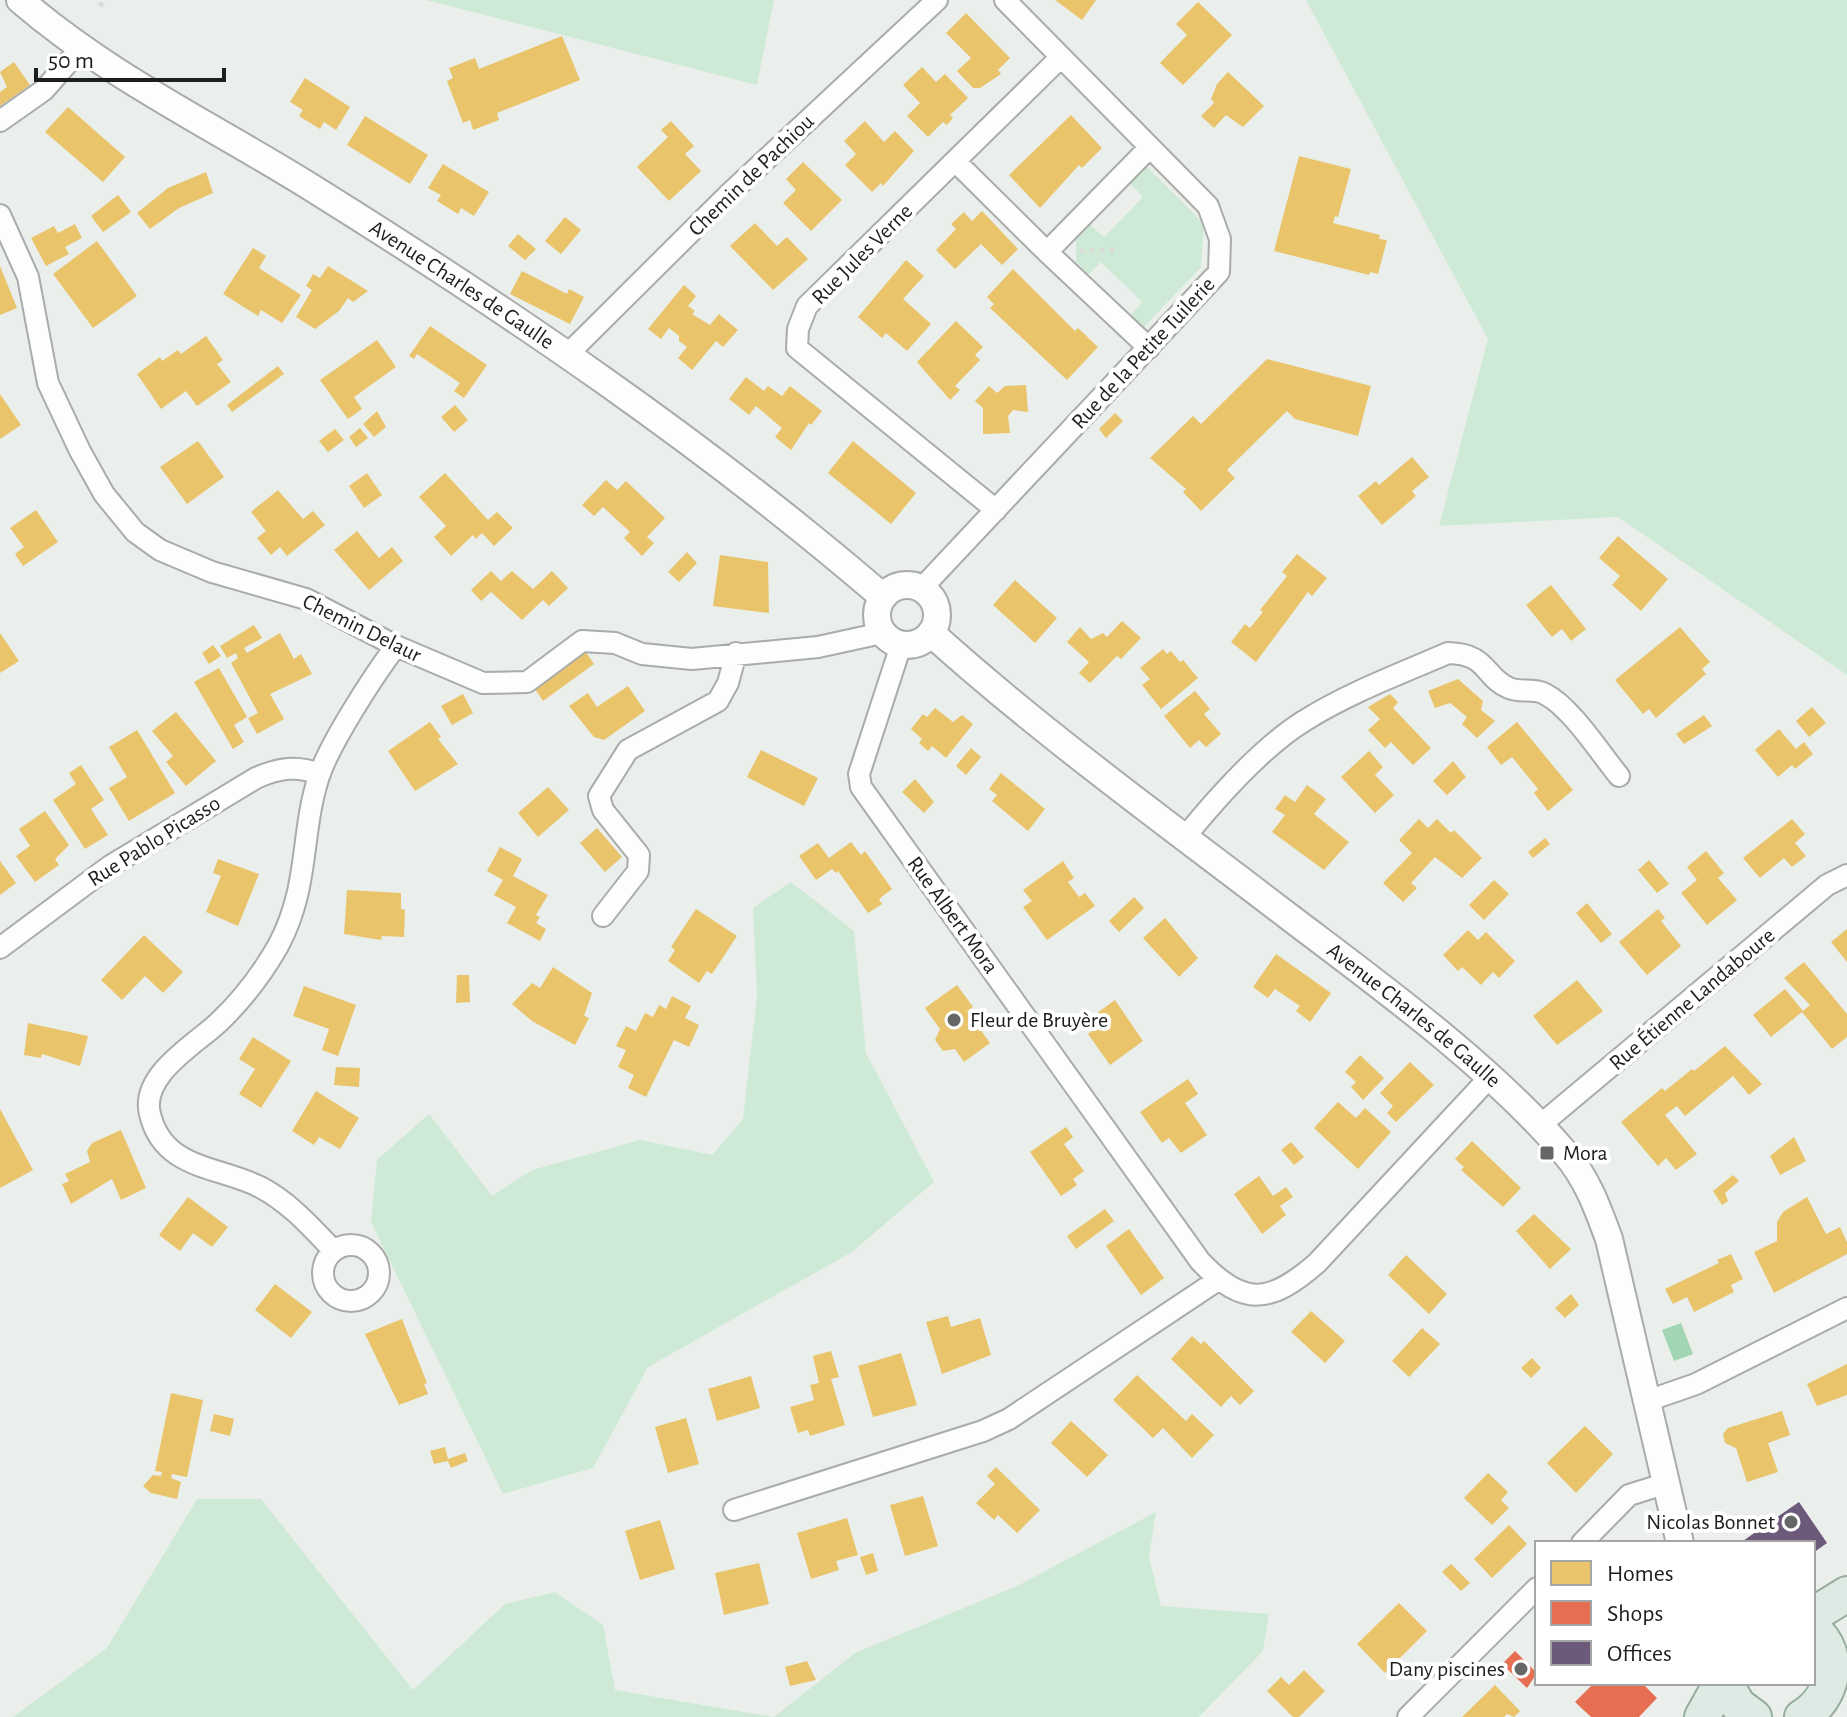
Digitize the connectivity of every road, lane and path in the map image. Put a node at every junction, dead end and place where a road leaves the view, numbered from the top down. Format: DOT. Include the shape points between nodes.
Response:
graph roads {
  1 [pos="20,0"];
  2 [pos="937,0"];
  3 [pos="1005,0"];
  4 [pos="80,49"];
  5 [pos="1060,58"];
  6 [pos="0,121"];
  7 [pos="1149,148"];
  8 [pos="956,162"];
  9 [pos="0,215"];
  10 [pos="1120,250"];
  11 [pos="1047,252"];
  12 [pos="1149,348"];
  13 [pos="569,353"];
  14 [pos="996,510"];
  15 [pos="921,589"];
  16 [pos="883,597"];
  17 [pos="931,633"];
  18 [pos="892,639"];
  19 [pos="396,646"];
  20 [pos="736,653"];
  21 [pos="320,774"];
  22 [pos="1619,776"];
  23 [pos="1185,837"];
  24 [pos="1847,875"];
  25 [pos="603,916"];
  26 [pos="0,948"];
  27 [pos="1489,1078"];
  28 [pos="1538,1127"];
  29 [pos="333,1250"];
  30 [pos="1218,1280"];
  31 [pos="1847,1308"];
  32 [pos="1647,1401"];
  33 [pos="1664,1484"];
  34 [pos="734,1510"];
  35 [pos="1584,1541"];
  36 [pos="1679,1541"];
  37 [pos="1535,1590"];
  38 [pos="1847,1594"];
  39 [pos="1815,1614"];
  40 [pos="1830,1639"];
  41 [pos="1722,1685"];
  42 [pos="1724,1685"];
  43 [pos="1815,1712"];
  44 [pos="1408,1717"];
  45 [pos="1702,1717"];
  46 [pos="1754,1717"];
  1 -- 4 [label="street, Avenue Charles de Gaulle"];
  2 -- 13 [label="street, Chemin de Pachiou"];
  3 -- 5 [label="street, Rue de la Petite Tuilerie"];
  4 -- 6 [label="street" via="44,90"];
  4 -- 13 [label="street, Avenue Charles de Gaulle" via="307,184"];
  5 -- 7 [label="street, Rue de la Petite Tuilerie"];
  5 -- 8 [label="street, Rue Jules Verne"];
  7 -- 11 [label="street"];
  7 -- 12 [label="street, Rue de la Petite Tuilerie" via="1208,206 1220,239 1219,272"];
  8 -- 11 [label="street"];
  8 -- 14 [label="street, Rue Jules Verne" via="807,306 797,348"];
  9 -- 19 [label="street, Chemin Delaur" via="28,277 48,383 104,494 135,532 160,550 212,572 306,599"];
  10 -- 11 [label="path"];
  11 -- 12 [label="street"];
  12 -- 14 [label="street, Rue de la Petite Tuilerie"];
  13 -- 16 [label="street, Avenue Charles de Gaulle"];
  14 -- 15 [label="street, Rue de la Petite Tuilerie"];
  15 -- 16 [label="street" via="908,585"];
  15 -- 17 [label="street" via="936,609"];
  16 -- 18 [label="street" via="876,615"];
  17 -- 18 [label="street" via="912,645"];
  17 -- 23 [label="street, Avenue Charles de Gaulle"];
  18 -- 20 [label="street, Chemin Delaur"];
  18 -- 30 [label="street, Rue Albert Mora" via="859,774 861,787"];
  19 -- 20 [label="street, Chemin Delaur" via="483,683 527,682 582,641 692,659"];
  19 -- 21 [label="street"];
  20 -- 25 [label="street" via="718,701 628,750 599,796 603,810 639,855 638,871"];
  21 -- 26 [label="street, Rue Pablo Picasso" via="279,768 256,778 110,866"];
  21 -- 29 [label="street" via="305,867 279,943 256,981 157,1079 149,1112 160,1138 185,1162 259,1186 293,1210"];
  22 -- 23 [label="street" via="1557,701 1542,691 1507,688 1480,661 1465,653 1448,653 1302,722"];
  23 -- 27 [label="street, Avenue Charles de Gaulle" via="1391,994"];
  24 -- 28 [label="street, Rue Étienne Landaboure" via="1827,885"];
  27 -- 28 [label="street, Avenue Charles de Gaulle"];
  27 -- 30 [label="street, Rue Albert Mora" via="1290,1287 1266,1297 1240,1293"];
  28 -- 32 [label="street, Avenue Charles de Gaulle" via="1566,1153 1592,1194 1609,1239"];
  30 -- 34 [label="street" via="1009,1419"];
  31 -- 32 [label="street" via="1696,1384"];
  32 -- 33 [label="street, Avenue Charles de Gaulle"];
  33 -- 35 [label="street" via="1629,1495"];
  33 -- 36 [label="street, Avenue Charles de Gaulle"];
  37 -- 44 [label="street"];
  38 -- 39 [label="main road"];
  40 -- 43 [label="main road" via="1829,1688"];
  41 -- 45 [label="main road"];
  42 -- 46 [label="main road"];
}
